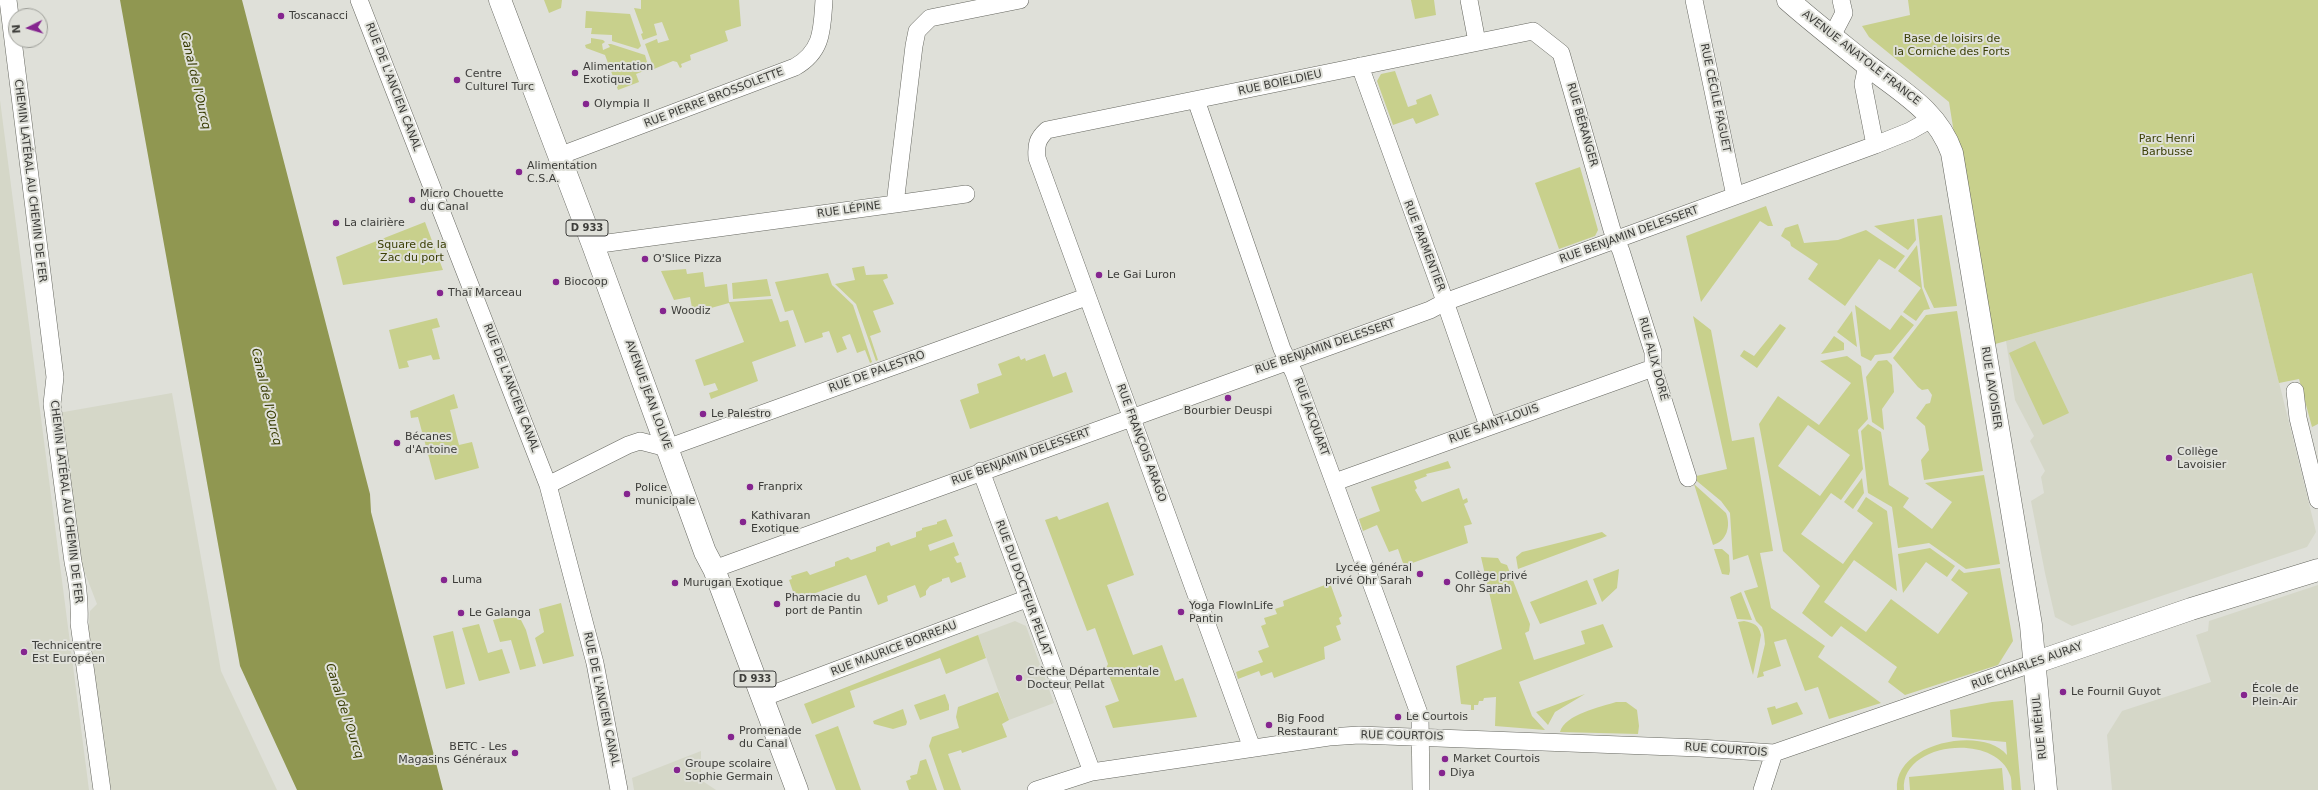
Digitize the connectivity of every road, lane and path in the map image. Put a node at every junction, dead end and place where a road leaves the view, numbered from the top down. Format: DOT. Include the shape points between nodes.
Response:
graph roads {
  1 [pos="8,0"];
  2 [pos="359,0"];
  3 [pos="824,0"];
  4 [pos="1020,0"];
  5 [pos="1469,0"];
  6 [pos="1694,0"];
  7 [pos="1788,0"];
  8 [pos="1841,0"];
  9 [pos="502,3"];
  10 [pos="1524,32"];
  11 [pos="1832,36"];
  12 [pos="1477,42"];
  13 [pos="1867,65"];
  14 [pos="1360,66"];
  15 [pos="1196,100"];
  16 [pos="1933,118"];
  17 [pos="1039,138"];
  18 [pos="1875,145"];
  19 [pos="559,156"];
  20 [pos="966,194"];
  21 [pos="1736,196"];
  22 [pos="895,204"];
  23 [pos="1616,240"];
  24 [pos="593,245"];
  25 [pos="1086,296"];
  26 [pos="1445,302"];
  27 [pos="1288,361"];
  28 [pos="1653,368"];
  29 [pos="2295,391"];
  30 [pos="1131,416"];
  31 [pos="1488,426"];
  32 [pos="667,448"];
  33 [pos="980,471"];
  34 [pos="1688,478"];
  35 [pos="1335,482"];
  36 [pos="548,485"];
  37 [pos="2318,500"];
  38 [pos="714,568"];
  39 [pos="2318,570"];
  40 [pos="1026,598"];
  41 [pos="2034,663"];
  42 [pos="762,698"];
  43 [pos="1420,736"];
  44 [pos="1252,748"];
  45 [pos="1774,753"];
  46 [pos="1092,772"];
  47 [pos="102,790"];
  48 [pos="619,790"];
  49 [pos="797,790"];
  50 [pos="1036,790"];
  51 [pos="1421,790"];
  52 [pos="1762,790"];
  53 [pos="2046,790"];
  1 -- 47 [label="street, CHEMIN LATÉRAL AU CHEMIN DE FER" via="55,377 52,404 72,562 77,578 79,622"];
  2 -- 36 [label="street, RUE DE L'ANCIEN CANAL"];
  3 -- 19 [label="street, RUE PIERRE BROSSOLETTE" via="821,31 816,49 805,62"];
  4 -- 22 [label="street, RUE LÉPINE" via="930,18 918,31"];
  5 -- 12 [label="street"];
  6 -- 21 [label="street, RUE CÉCILE FAGUET"];
  7 -- 11 [label="street, AVENUE ANATOLE FRANCE"];
  8 -- 11 [label="street" via="1844,14"];
  9 -- 19 [label="street, AVENUE JEAN LOLIVE / D 933"];
  10 -- 12 [label="street, RUE BOIELDIEU"];
  10 -- 23 [label="street, RUE BÉRANGER" via="1533,31 1561,53"];
  11 -- 13 [label="street, AVENUE ANATOLE FRANCE"];
  12 -- 14 [label="street, RUE BOIELDIEU"];
  13 -- 16 [label="street, AVENUE ANATOLE FRANCE" via="1914,99"];
  13 -- 18 [label="street" via="1863,84"];
  14 -- 15 [label="street, RUE BOIELDIEU"];
  14 -- 26 [label="street, RUE PARMENTIER"];
  15 -- 17 [label="street, RUE BOIELDIEU" via="1047,130"];
  15 -- 27 [label="street, RUE JACQUART"];
  16 -- 18 [label="street, RUE BENJAMIN DELESSERT" via="1910,131"];
  16 -- 41 [label="street, RUE LAVOISIER" via="1948,141 1952,153 2031,625"];
  17 -- 25 [label="street, RUE FRANÇOIS ARAGO" via="1036,146 1037,158"];
  18 -- 21 [label="street, RUE BENJAMIN DELESSERT"];
  19 -- 24 [label="street, AVENUE JEAN LOLIVE / D 933"];
  20 -- 22 [label="street"];
  21 -- 23 [label="street, RUE BENJAMIN DELESSERT"];
  22 -- 24 [label="street, RUE LÉPINE"];
  23 -- 26 [label="street, RUE BENJAMIN DELESSERT"];
  23 -- 28 [label="street, RUE ALIX DORÉ" via="1653,352"];
  24 -- 32 [label="street, AVENUE JEAN LOLIVE / D 933"];
  25 -- 30 [label="street, RUE FRANÇOIS ARAGO"];
  25 -- 32 [label="street, RUE DE PALESTRO"];
  26 -- 27 [label="street, RUE BENJAMIN DELESSERT"];
  26 -- 31 [label="street, RUE PARMENTIER"];
  27 -- 30 [label="street, RUE BENJAMIN DELESSERT"];
  27 -- 35 [label="street, RUE JACQUART"];
  28 -- 31 [label="street, RUE SAINT-LOUIS"];
  28 -- 34 [label="street, RUE ALIX DORÉ"];
  29 -- 37 [label="street" via="2298,418"];
  30 -- 33 [label="street, RUE BENJAMIN DELESSERT"];
  30 -- 44 [label="street, RUE FRANÇOIS ARAGO"];
  31 -- 35 [label="street, RUE SAINT-LOUIS"];
  32 -- 36 [label="street" via="640,441"];
  32 -- 38 [label="street, AVENUE JEAN LOLIVE / D 933"];
  33 -- 38 [label="street, RUE BENJAMIN DELESSERT"];
  33 -- 40 [label="street, RUE DU DOCTEUR PELLAT"];
  35 -- 43 [label="street, RUE JACQUART" via="1420,716"];
  36 -- 48 [label="street, RUE DE L'ANCIEN CANAL" via="595,664"];
  38 -- 42 [label="street, AVENUE JEAN LOLIVE / D 933"];
  39 -- 41 [label="street, RUE CHARLES AURAY" via="2191,609"];
  40 -- 42 [label="street, RUE MAURICE BORREAU"];
  40 -- 46 [label="street, RUE DU DOCTEUR PELLAT"];
  41 -- 45 [label="street, RUE CHARLES AURAY"];
  41 -- 53 [label="street, RUE MÉHUL"];
  42 -- 49 [label="street, AVENUE JEAN LOLIVE / D 933"];
  43 -- 44 [label="street, RUE COURTOIS" via="1359,735"];
  43 -- 45 [label="street, RUE COURTOIS"];
  43 -- 51 [label="street, RUE JACQUART"];
  44 -- 46 [label="street, RUE COURTOIS"];
  45 -- 52 [label="street" via="1769,775"];
  46 -- 50 [label="street, RUE COURTOIS"];
}
